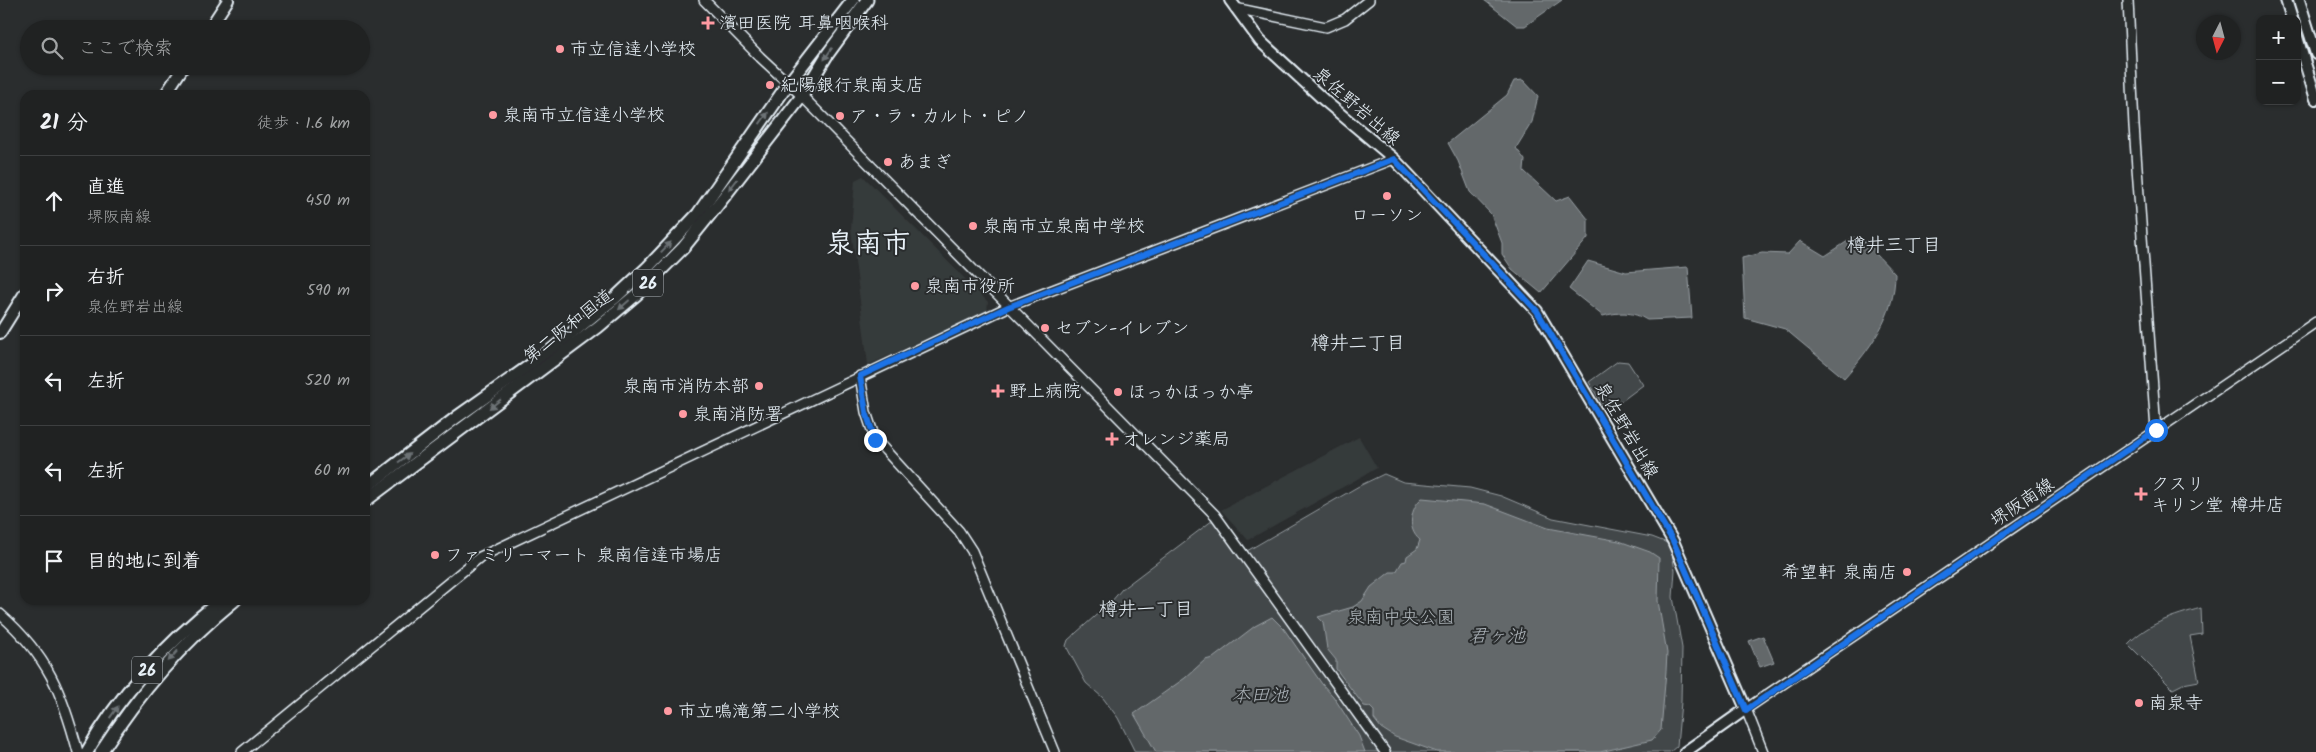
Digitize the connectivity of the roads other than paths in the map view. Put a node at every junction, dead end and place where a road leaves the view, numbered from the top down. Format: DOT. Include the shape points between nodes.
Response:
graph roads {
  1 [pos="228,0"];
  2 [pos="704,0"];
  3 [pos="853,0"];
  4 [pos="867,0"];
  5 [pos="1369,0"];
  6 [pos="2128,0"];
  7 [pos="2286,0"];
  8 [pos="2299,0"];
  9 [pos="1233,4"];
  10 [pos="2291,15"];
  11 [pos="215,20"];
  12 [pos="2301,50"];
  13 [pos="2316,54"];
  14 [pos="178,75"];
  15 [pos="788,84"];
  16 [pos="168,90"];
  17 [pos="802,96"];
  18 [pos="2316,99"];
  19 [pos="1394,159"];
  20 [pos="20,301"];
  21 [pos="1008,307"];
  22 [pos="2316,322"];
  23 [pos="0,334"];
  24 [pos="860,376"];
  25 [pos="2156,430"];
  26 [pos="370,484"];
  27 [pos="370,497"];
  28 [pos="215,605"];
  29 [pos="229,605"];
  30 [pos="0,614"];
  31 [pos="1746,710"];
  32 [pos="78,752"];
  33 [pos="87,752"];
  34 [pos="101,752"];
  35 [pos="242,752"];
  36 [pos="1055,752"];
  37 [pos="1385,752"];
  38 [pos="1685,752"];
  39 [pos="1763,752"];
  1 -- 11 [label="main road"];
  2 -- 15 [label="street"];
  3 -- 15 [label="highway, 第二阪和国道 / 26"];
  4 -- 17 [label="highway, 第二阪和国道 / 26, one-way"];
  5 -- 9 [label="street" via="1345,19 1326,27"];
  6 -- 25 [label="street"];
  7 -- 10 [label="main road"];
  8 -- 13 [label="main road"];
  9 -- 19 [label="main road, 泉佐野岩出線" via="1260,41"];
  12 -- 18 [label="main road"];
  14 -- 16 [label="main road"];
  15 -- 17 [label="street"];
  26 -- 15 [label="highway, 第二阪和国道 / 26, one-way" via="550,352 616,297 698,214"];
  17 -- 21 [label="street"];
  17 -- 27 [label="highway, 第二阪和国道 / 26, one-way" via="683,248 637,294 598,327"];
  19 -- 21 [label="street"];
  19 -- 31 [label="main road, 泉佐野岩出線" via="1537,311 1673,541"];
  20 -- 23 [label="main road"];
  21 -- 24 [label="street"];
  21 -- 37 [label="street" via="1215,515"];
  22 -- 25 [label="street, 堺阪南線"];
  24 -- 35 [label="street" via="480,557"];
  24 -- 36 [label="street" via="875,440 959,532 972,551"];
  25 -- 31 [label="street, 堺阪南線"];
  33 -- 28 [label="highway, 26, one-way" via="136,681"];
  29 -- 34 [label="highway, 26, one-way" via="184,644 153,679"];
  30 -- 32 [label="street" via="37,653 52,677 67,711"];
  31 -- 38 [label="main road"];
  31 -- 39 [label="street"];
}
